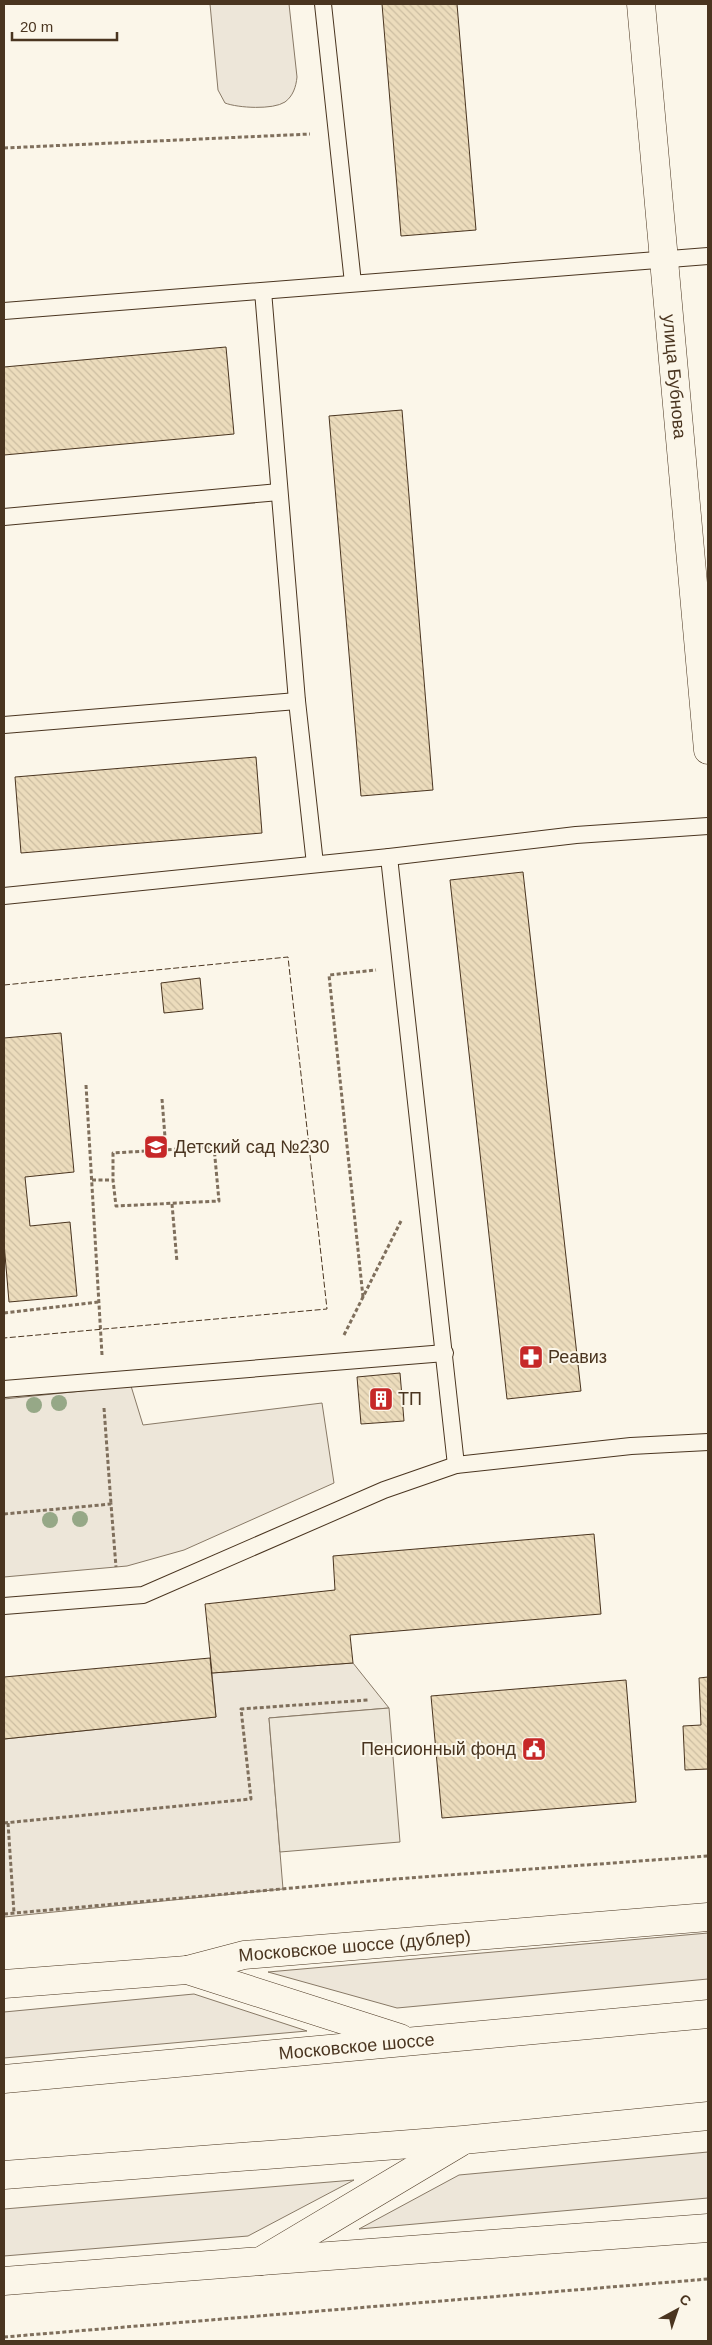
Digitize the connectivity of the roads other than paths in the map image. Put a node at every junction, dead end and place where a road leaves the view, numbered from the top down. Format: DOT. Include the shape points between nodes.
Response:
graph roads {
  1 [pos="323,4"];
  2 [pos="641,4"];
  3 [pos="708,256"];
  4 [pos="664,260"];
  5 [pos="353,284"];
  6 [pos="263,290"];
  7 [pos="4,311"];
  8 [pos="279,492"];
  9 [pos="4,517"];
  10 [pos="297,701"];
  11 [pos="4,725"];
  12 [pos="708,750"];
  13 [pos="708,826"];
  14 [pos="389,857"];
  15 [pos="315,864"];
  16 [pos="4,896"];
  17 [pos="445,1353"];
  18 [pos="4,1389"];
  19 [pos="708,1442"];
  20 [pos="456,1465"];
  21 [pos="4,1606"];
  22 [pos="708,1917"];
  23 [pos="187,1970"];
  24 [pos="4,1984"];
  25 [pos="708,2014"];
  26 [pos="410,2042"];
  27 [pos="4,2079"];
  28 [pos="708,2116"];
  29 [pos="463,2140"];
  30 [pos="4,2175"];
  31 [pos="708,2228"];
  32 [pos="261,2261"];
  33 [pos="4,2281"];
  1 -- 5 [label="lane"];
  2 -- 4 [label="main road, улица Бубнова"];
  3 -- 4 [label="lane"];
  4 -- 5 [label="lane"];
  4 -- 12 [label="main road, улица Бубнова"];
  5 -- 6 [label="lane"];
  6 -- 7 [label="lane"];
  6 -- 8 [label="lane"];
  8 -- 9 [label="lane"];
  8 -- 10 [label="lane"];
  10 -- 11 [label="lane"];
  10 -- 15 [label="lane"];
  13 -- 14 [label="lane" via="576,835"];
  14 -- 15 [label="lane"];
  14 -- 17 [label="lane"];
  15 -- 16 [label="lane"];
  17 -- 18 [label="lane"];
  17 -- 20 [label="lane"];
  19 -- 20 [label="lane" via="631,1446"];
  20 -- 21 [label="lane" via="384,1490 143,1595"];
  22 -- 23 [label="main road, Московское шоссе (дублер)" via="244,1955"];
  23 -- 24 [label="main road, Московское шоссе (дублер)"];
  23 -- 26 [label="main road"];
  25 -- 26 [label="main road, Московское шоссе"];
  26 -- 27 [label="main road, Московское шоссе"];
  28 -- 29 [label="main road"];
  29 -- 30 [label="main road"];
  29 -- 32 [label="main road"];
  31 -- 32 [label="main road"];
  32 -- 33 [label="main road"];
}
